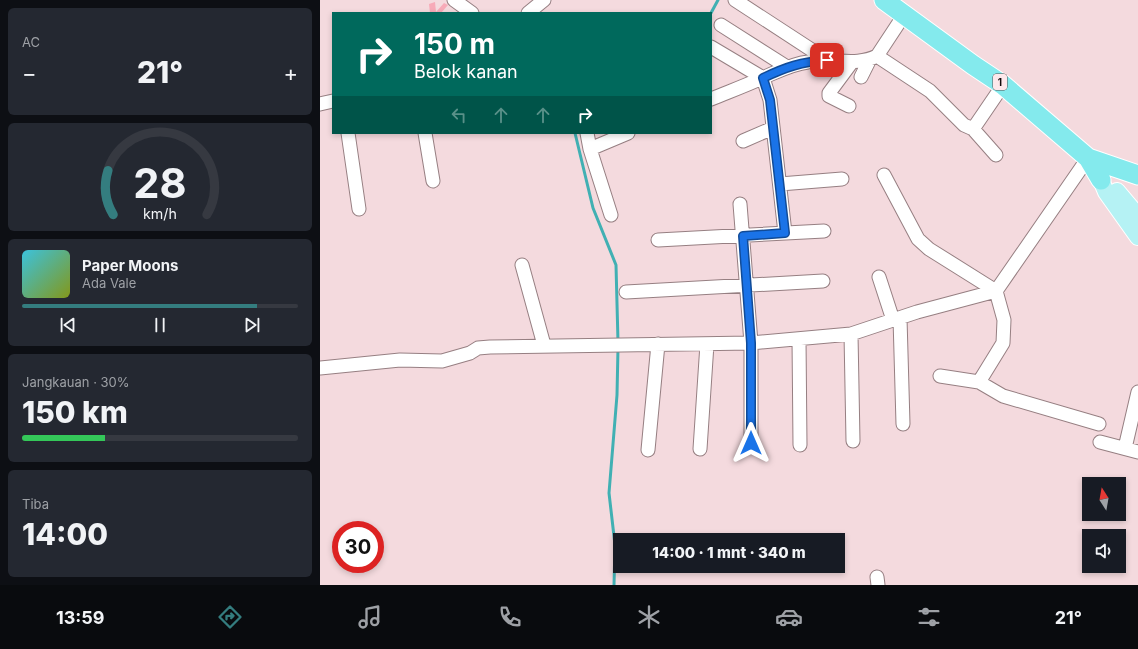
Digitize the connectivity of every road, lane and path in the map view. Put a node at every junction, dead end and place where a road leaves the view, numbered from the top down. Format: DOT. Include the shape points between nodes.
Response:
graph roads {
  1 [pos="454,0"];
  2 [pos="544,0"];
  3 [pos="735,0"];
  4 [pos="884,0"];
  5 [pos="471,12"];
  6 [pos="529,12"];
  7 [pos="904,15"];
  8 [pos="721,26"];
  9 [pos="712,48"];
  10 [pos="874,57"];
  11 [pos="827,60"];
  12 [pos="852,62"];
  13 [pos="787,67"];
  14 [pos="861,77"];
  15 [pos="763,78"];
  16 [pos="1003,84"];
  17 [pos="712,99"];
  18 [pos="849,106"];
  19 [pos="773,128"];
  20 [pos="973,129"];
  21 [pos="348,134"];
  22 [pos="425,134"];
  23 [pos="587,134"];
  24 [pos="626,134"];
  25 [pos="743,141"];
  26 [pos="590,149"];
  27 [pos="996,155"];
  28 [pos="1088,158"];
  29 [pos="884,175"];
  30 [pos="1138,175"];
  31 [pos="842,179"];
  32 [pos="1100,180"];
  33 [pos="433,181"];
  34 [pos="780,184"];
  35 [pos="740,204"];
  36 [pos="359,209"];
  37 [pos="611,215"];
  38 [pos="1138,216"];
  39 [pos="824,231"];
  40 [pos="785,233"];
  41 [pos="743,236"];
  42 [pos="1138,237"];
  43 [pos="658,240"];
  44 [pos="522,265"];
  45 [pos="879,277"];
  46 [pos="824,281"];
  47 [pos="747,285"];
  48 [pos="996,291"];
  49 [pos="626,292"];
  50 [pos="897,319"];
  51 [pos="851,334"];
  52 [pos="799,339"];
  53 [pos="751,343"];
  54 [pos="658,344"];
  55 [pos="707,344"];
  56 [pos="544,345"];
  57 [pos="320,368"];
  58 [pos="940,376"];
  59 [pos="979,382"];
  60 [pos="1138,392"];
  61 [pos="903,424"];
  62 [pos="1099,424"];
  63 [pos="853,441"];
  64 [pos="1100,442"];
  65 [pos="751,443"];
  66 [pos="800,445"];
  67 [pos="1124,448"];
  68 [pos="700,449"];
  69 [pos="648,450"];
  70 [pos="1138,452"];
  1 -- 5 [label="street"];
  2 -- 6 [label="street"];
  3 -- 11 [label="street"];
  4 -- 7 [label="highway, 1"];
  7 -- 10 [label="street"];
  7 -- 16 [label="highway, 1"];
  8 -- 13 [label="street"];
  9 -- 15 [label="street"];
  10 -- 12 [label="street"];
  10 -- 14 [label="street"];
  10 -- 20 [label="street" via="930,91 964,125"];
  11 -- 12 [label="street"];
  11 -- 13 [label="street"];
  12 -- 18 [label="street" via="829,93 829,96"];
  13 -- 15 [label="street"];
  15 -- 17 [label="street"];
  15 -- 19 [label="street" via="770,100"];
  16 -- 20 [label="street"];
  16 -- 28 [label="highway, 1"];
  19 -- 25 [label="street"];
  19 -- 34 [label="street"];
  20 -- 27 [label="street"];
  21 -- 36 [label="street"];
  22 -- 33 [label="street"];
  23 -- 26 [label="street"];
  24 -- 26 [label="street"];
  26 -- 37 [label="street"];
  28 -- 30 [label="highway"];
  28 -- 32 [label="highway, 1"];
  28 -- 48 [label="street"];
  29 -- 48 [label="street" via="918,239 929,249"];
  31 -- 34 [label="street"];
  32 -- 38 [label="main road, 1" via="1114,187"];
  32 -- 42 [label="main road, 1"];
  34 -- 40 [label="street"];
  35 -- 41 [label="street"];
  39 -- 40 [label="street"];
  40 -- 41 [label="street"];
  41 -- 43 [label="street"];
  41 -- 47 [label="street"];
  44 -- 56 [label="street"];
  45 -- 50 [label="street"];
  46 -- 47 [label="street"];
  47 -- 49 [label="street"];
  47 -- 53 [label="street"];
  48 -- 50 [label="street"];
  48 -- 59 [label="street" via="1004,320 1003,343"];
  50 -- 51 [label="street"];
  50 -- 61 [label="street"];
  51 -- 52 [label="street"];
  51 -- 63 [label="street"];
  52 -- 53 [label="street"];
  52 -- 66 [label="street"];
  53 -- 55 [label="street"];
  53 -- 65 [label="street"];
  54 -- 55 [label="street"];
  54 -- 56 [label="street"];
  54 -- 69 [label="street"];
  55 -- 68 [label="street"];
  56 -- 57 [label="street" via="478,348 442,361 400,360"];
  58 -- 59 [label="street"];
  59 -- 62 [label="street" via="1003,396"];
  60 -- 67 [label="street"];
  64 -- 67 [label="street"];
  67 -- 70 [label="street"];
}
